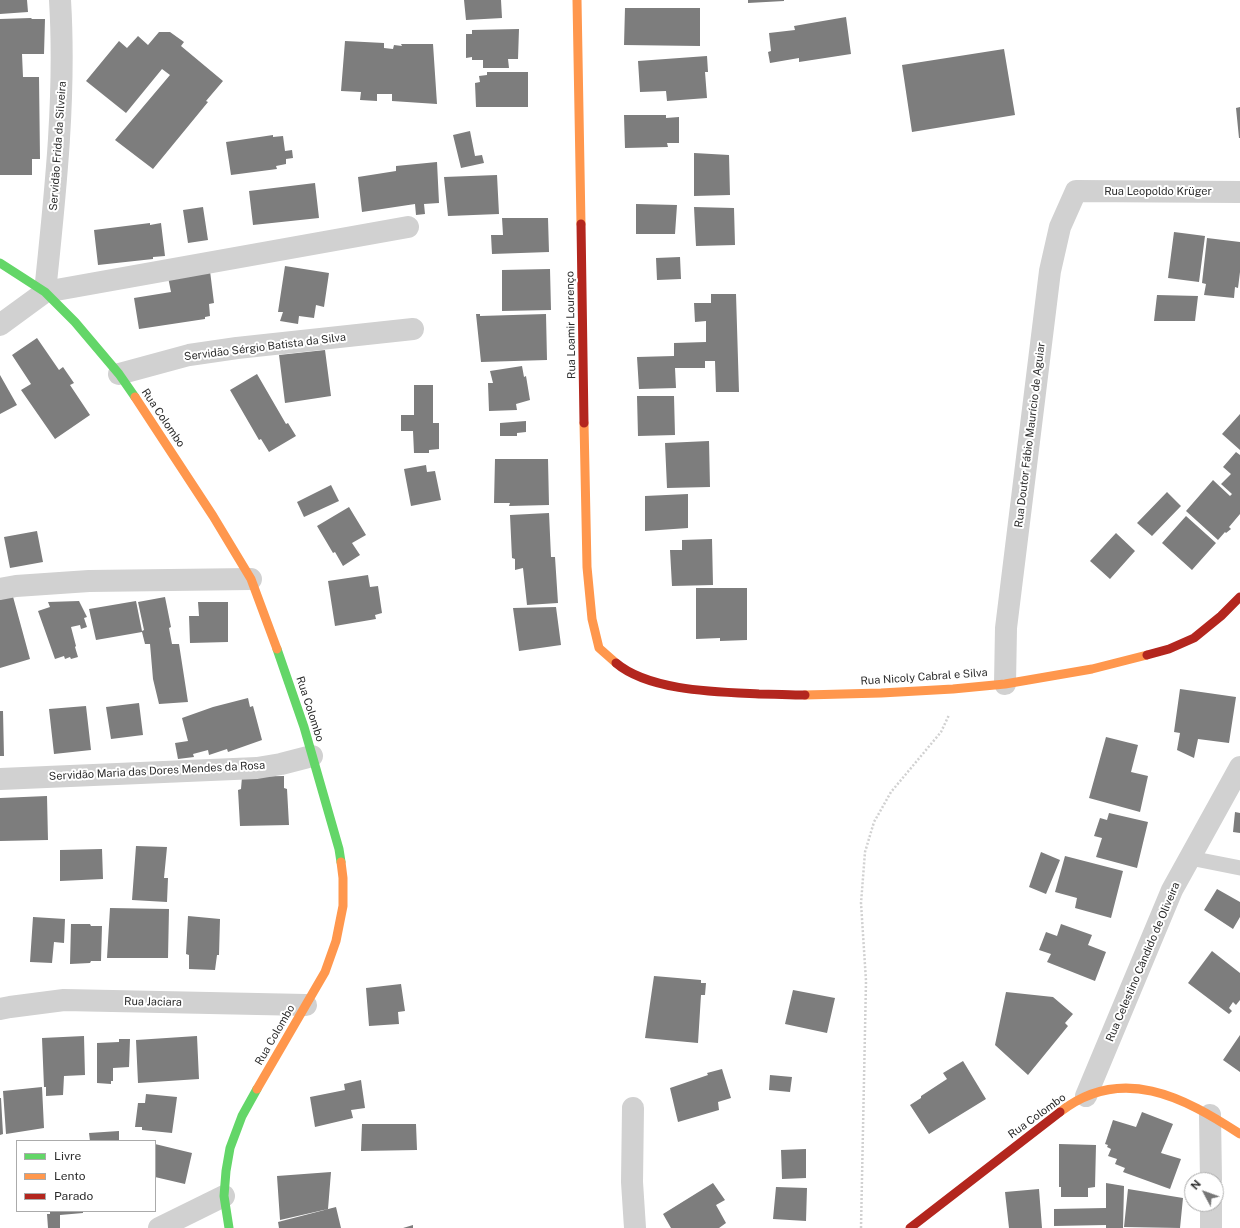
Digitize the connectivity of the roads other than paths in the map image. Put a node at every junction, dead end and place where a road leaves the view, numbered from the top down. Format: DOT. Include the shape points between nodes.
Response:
graph roads {
  1 [pos="60,0"];
  2 [pos="577,0"];
  3 [pos="1076,191"];
  4 [pos="1240,192"];
  5 [pos="408,227"];
  6 [pos="0,263"];
  7 [pos="45,292"];
  8 [pos="0,325"];
  9 [pos="413,329"];
  10 [pos="118,374"];
  11 [pos="251,579"];
  12 [pos="0,589"];
  13 [pos="1240,596"];
  14 [pos="599,648"];
  15 [pos="1005,684"];
  16 [pos="312,756"];
  17 [pos="1240,767"];
  18 [pos="0,779"];
  19 [pos="1190,858"];
  20 [pos="1240,868"];
  21 [pos="306,1005"];
  22 [pos="0,1009"];
  23 [pos="1086,1096"];
  24 [pos="633,1108"];
  25 [pos="1210,1115"];
  26 [pos="1240,1134"];
  27 [pos="1211,1172"];
  28 [pos="224,1196"];
  29 [pos="1211,1212"];
  30 [pos="160,1228"];
  31 [pos="229,1228"];
  32 [pos="635,1228"];
  33 [pos="910,1228"];
  34 [pos="1211,1228"];
  1 -- 7 [label="street, Servidão Frida da Silveira" via="62,75 55,202"];
  2 -- 14 [label="street, Rua Loamir Lourenço" via="588,567 592,619"];
  3 -- 4 [label="street, Rua Leopoldo Krüger"];
  3 -- 15 [label="street, Rua Doutor Fábio Maurício de Aguiar" via="1060,227 1050,271 1006,628"];
  5 -- 7 [label="street"];
  6 -- 7 [label="street, Rua Colombo"];
  7 -- 8 [label="street"];
  7 -- 10 [label="street, Rua Colombo" via="75,322"];
  9 -- 10 [label="street, Servidão Sérgio Batista da Silva" via="189,355"];
  10 -- 11 [label="street, Rua Colombo" via="159,432"];
  11 -- 12 [label="street" via="89,581"];
  11 -- 16 [label="street, Rua Colombo" via="302,720"];
  13 -- 15 [label="street, Rua Nicoly Cabral e Silva" via="1194,638 1169,649 1092,669"];
  14 -- 15 [label="street, Rua Nicoly Cabral e Silva" via="622,668 647,680 680,688 735,693 881,693"];
  16 -- 18 [label="street, Servidão Maria das Dores Mendes da Rosa" via="257,768"];
  16 -- 21 [label="street, Rua Colombo" via="339,849 343,906 336,941 325,972"];
  17 -- 19 [label="street, Rua Celestino Cândido de Oliveira"];
  19 -- 20 [label="lane"];
  19 -- 23 [label="street, Rua Celestino Cândido de Oliveira" via="1172,890"];
  21 -- 22 [label="street, Rua Jaciara" via="64,1000"];
  21 -- 28 [label="street, Rua Colombo" via="242,1116 230,1148"];
  23 -- 25 [label="street, Rua Colombo" via="1120,1088 1144,1089 1163,1093"];
  23 -- 33 [label="street, Rua Colombo" via="1063,1109"];
  24 -- 32 [label="street" via="632,1182"];
  25 -- 26 [label="street, Rua Colombo"];
  25 -- 27 [label="street"];
  28 -- 30 [label="street"];
  28 -- 31 [label="street, Rua Colombo"];
  29 -- 34 [label="street"];
}
